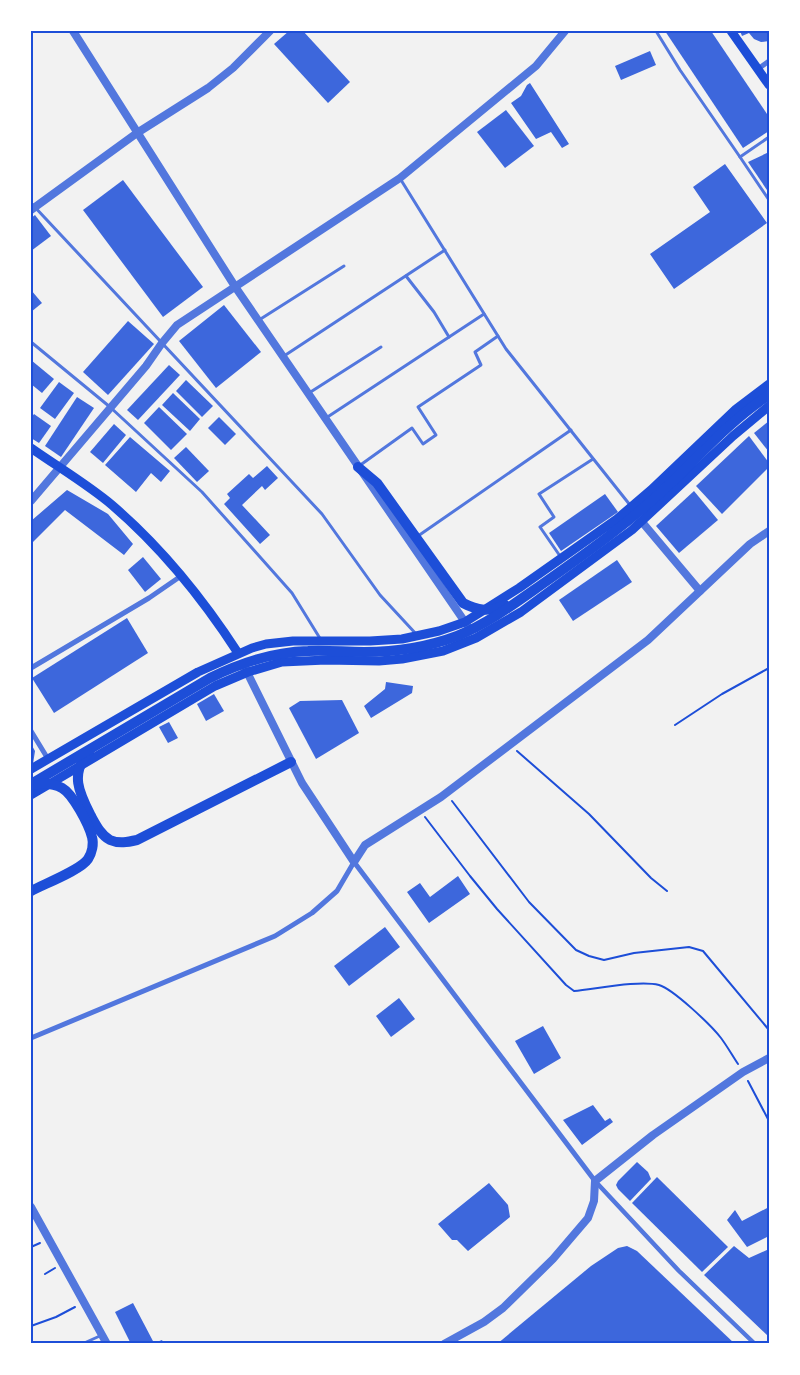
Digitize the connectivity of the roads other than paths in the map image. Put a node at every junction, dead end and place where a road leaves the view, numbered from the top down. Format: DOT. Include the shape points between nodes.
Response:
graph roads {
  1 [pos="73,31"];
  2 [pos="270,31"];
  3 [pos="565,31"];
  4 [pos="656,31"];
  5 [pos="731,31"];
  6 [pos="769,62"];
  7 [pos="758,69"];
  8 [pos="769,85"];
  9 [pos="137,133"];
  10 [pos="769,137"];
  11 [pos="740,157"];
  12 [pos="400,178"];
  13 [pos="769,200"];
  14 [pos="32,207"];
  15 [pos="445,250"];
  16 [pos="344,266"];
  17 [pos="406,276"];
  18 [pos="236,288"];
  19 [pos="484,314"];
  20 [pos="258,320"];
  21 [pos="498,336"];
  22 [pos="449,337"];
  23 [pos="31,342"];
  24 [pos="162,343"];
  25 [pos="382,347"];
  26 [pos="283,357"];
  27 [pos="769,384"];
  28 [pos="308,394"];
  29 [pos="769,394"];
  30 [pos="769,406"];
  31 [pos="110,407"];
  32 [pos="325,418"];
  33 [pos="570,430"];
  34 [pos="31,448"];
  35 [pos="593,459"];
  36 [pos="358,467"];
  37 [pos="59,468"];
  38 [pos="31,501"];
  39 [pos="632,508"];
  40 [pos="642,522"];
  41 [pos="769,531"];
  42 [pos="410,542"];
  43 [pos="561,559"];
  44 [pos="181,576"];
  45 [pos="700,591"];
  46 [pos="522,598"];
  47 [pos="465,622"];
  48 [pos="418,636"];
  49 [pos="476,638"];
  50 [pos="321,640"];
  51 [pos="238,653"];
  52 [pos="31,668"];
  53 [pos="248,672"];
  54 [pos="31,731"];
  55 [pos="93,748"];
  56 [pos="48,760"];
  57 [pos="291,762"];
  58 [pos="31,769"];
  59 [pos="31,784"];
  60 [pos="31,795"];
  61 [pos="354,862"];
  62 [pos="31,891"];
  63 [pos="31,1038"];
  64 [pos="769,1058"];
  65 [pos="595,1181"];
  66 [pos="31,1207"];
  67 [pos="102,1335"];
  68 [pos="82,1344"];
  69 [pos="107,1344"];
  70 [pos="444,1344"];
  71 [pos="755,1344"];
  1 -- 9 [label="street"];
  2 -- 9 [label="street" via="208,88"];
  3 -- 12 [label="street" via="536,66"];
  4 -- 11 [label="lane"];
  5 -- 7 [label="main road"];
  6 -- 7 [label="street"];
  7 -- 8 [label="main road"];
  9 -- 14 [label="street"];
  9 -- 18 [label="street"];
  10 -- 11 [label="lane"];
  11 -- 13 [label="lane"];
  12 -- 15 [label="lane"];
  12 -- 18 [label="street"];
  14 -- 24 [label="lane"];
  15 -- 17 [label="lane"];
  15 -- 19 [label="lane"];
  16 -- 20 [label="lane"];
  17 -- 22 [label="lane"];
  17 -- 26 [label="lane"];
  18 -- 20 [label="street"];
  18 -- 24 [label="street" via="178,325"];
  19 -- 21 [label="lane"];
  19 -- 22 [label="lane"];
  20 -- 26 [label="street"];
  21 -- 33 [label="lane"];
  21 -- 36 [label="lane" via="475,352 481,365 418,407 436,435 423,444 412,428"];
  22 -- 32 [label="lane"];
  23 -- 31 [label="lane"];
  24 -- 31 [label="street"];
  24 -- 48 [label="lane" via="322,514 380,595"];
  25 -- 28 [label="lane"];
  26 -- 28 [label="street"];
  27 -- 39 [label="main road" via="730,414"];
  28 -- 32 [label="street"];
  29 -- 46 [label="main road" via="726,429 625,524"];
  30 -- 40 [label="main road"];
  31 -- 37 [label="street"];
  31 -- 50 [label="lane" via="202,492 292,593"];
  32 -- 36 [label="street"];
  33 -- 35 [label="lane"];
  33 -- 42 [label="lane"];
  34 -- 37 [label="main road"];
  35 -- 39 [label="lane"];
  35 -- 43 [label="lane" via="539,494 554,517 540,527"];
  36 -- 42 [label="street"];
  36 -- 46 [label="main road" via="377,483 463,603 478,610 487,610"];
  37 -- 38 [label="street"];
  37 -- 44 [label="main road" via="112,505"];
  39 -- 43 [label="main road"];
  40 -- 45 [label="street"];
  40 -- 49 [label="main road" via="542,597"];
  41 -- 45 [label="street" via="750,544"];
  42 -- 47 [label="street"];
  43 -- 47 [label="main road"];
  44 -- 51 [label="main road"];
  44 -- 52 [label="street"];
  45 -- 61 [label="street" via="648,640 510,745 446,793 365,845"];
  46 -- 55 [label="main road" via="476,627 424,645 373,652 305,651 238,665 210,678"];
  47 -- 48 [label="main road"];
  47 -- 49 [label="street"];
  48 -- 50 [label="main road" via="370,641"];
  49 -- 53 [label="main road" via="443,651 409,658 301,660"];
  50 -- 51 [label="main road" via="266,644"];
  51 -- 53 [label="street"];
  51 -- 56 [label="main road" via="198,672"];
  53 -- 57 [label="street"];
  53 -- 60 [label="main road" via="215,686"];
  54 -- 56 [label="street"];
  55 -- 57 [label="main road" via="79,770 78,789 98,829 115,842 136,840"];
  55 -- 59 [label="main road"];
  56 -- 58 [label="main road"];
  57 -- 61 [label="street"];
  59 -- 62 [label="main road" via="55,785 67,792 90,830 93,842 90,855 82,865"];
  61 -- 63 [label="street" via="337,891 312,913 275,936"];
  61 -- 65 [label="street"];
  64 -- 65 [label="street" via="743,1072 653,1135"];
  65 -- 70 [label="street" via="594,1201 588,1218 553,1259 503,1308"];
  65 -- 71 [label="street"];
  66 -- 67 [label="street"];
  67 -- 68 [label="lane"];
  67 -- 69 [label="street"];
}
